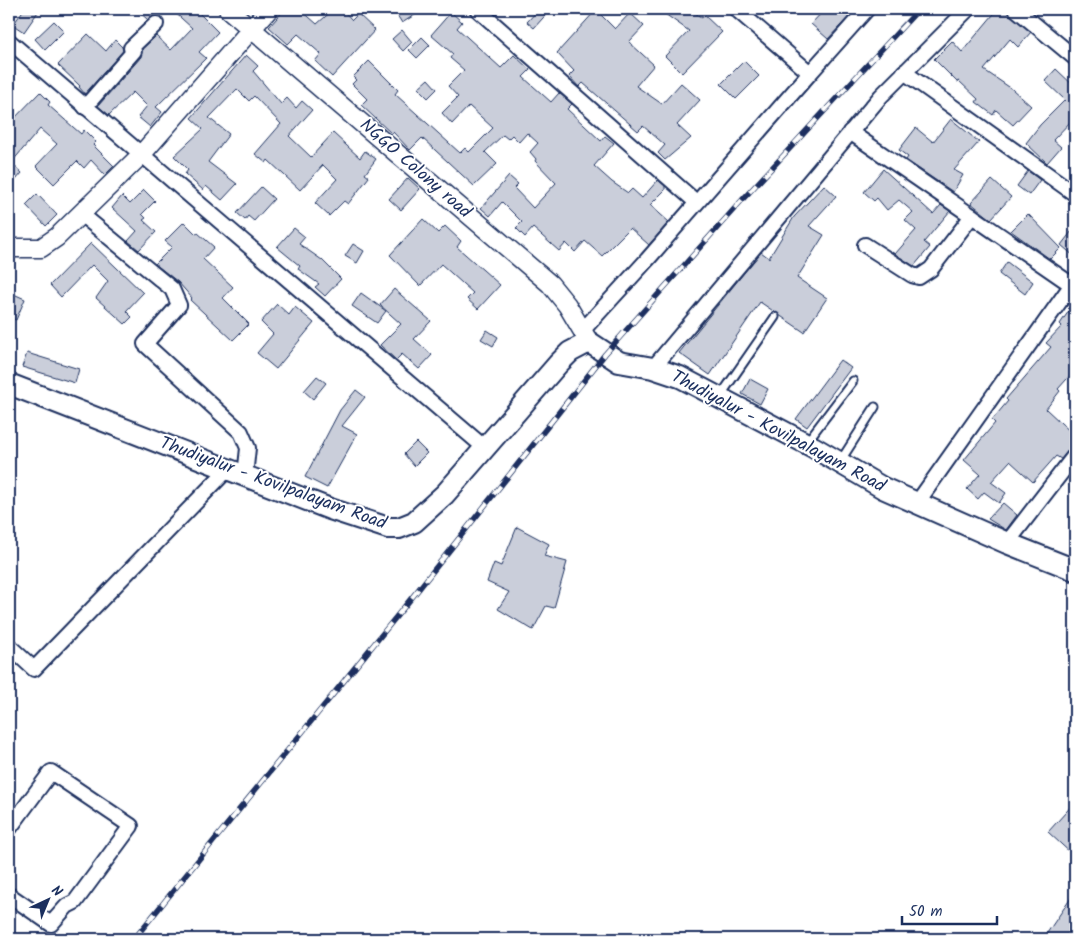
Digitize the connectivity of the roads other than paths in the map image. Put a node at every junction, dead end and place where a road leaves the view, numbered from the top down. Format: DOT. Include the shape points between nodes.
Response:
graph roads {
  1 [pos="228,9"];
  2 [pos="269,9"];
  3 [pos="477,9"];
  4 [pos="736,9"];
  5 [pos="867,9"];
  6 [pos="968,9"];
  7 [pos="1016,9"];
  8 [pos="156,24"];
  9 [pos="252,29"];
  10 [pos="9,41"];
  11 [pos="1075,58"];
  12 [pos="904,72"];
  13 [pos="810,73"];
  14 [pos="85,106"];
  15 [pos="850,132"];
  16 [pos="141,155"];
  17 [pos="1075,194"];
  18 [pos="696,202"];
  19 [pos="81,214"];
  20 [pos="972,216"];
  21 [pos="865,245"];
  22 [pos="9,248"];
  23 [pos="1074,284"];
  24 [pos="775,317"];
  25 [pos="586,336"];
  26 [pos="653,368"];
  27 [pos="853,380"];
  28 [pos="9,384"];
  29 [pos="719,398"];
  30 [pos="874,407"];
  31 [pos="806,443"];
  32 [pos="485,448"];
  33 [pos="1075,455"];
  34 [pos="839,462"];
  35 [pos="237,472"];
  36 [pos="917,503"];
  37 [pos="1007,543"];
  38 [pos="1075,570"];
  39 [pos="9,646"];
  40 [pos="10,824"];
  41 [pos="9,894"];
  1 -- 9 [label="street, NGGO Colony road"];
  2 -- 9 [label="street"];
  3 -- 18 [label="street"];
  4 -- 13 [label="street"];
  5 -- 13 [label="street"];
  6 -- 12 [label="street"];
  7 -- 11 [label="street"];
  8 -- 14 [label="street" via="131,48 134,51"];
  9 -- 16 [label="street"];
  9 -- 25 [label="street, NGGO Colony road" via="550,284"];
  10 -- 14 [label="street"];
  12 -- 15 [label="street"];
  12 -- 17 [label="street"];
  13 -- 18 [label="street"];
  14 -- 16 [label="street"];
  15 -- 20 [label="street"];
  15 -- 26 [label="street"];
  16 -- 19 [label="street"];
  16 -- 32 [label="street"];
  18 -- 25 [label="street"];
  19 -- 22 [label="street" via="41,248"];
  19 -- 35 [label="street" via="172,289 179,305 145,344 241,432 248,448"];
  20 -- 21 [label="street" via="931,269 920,277"];
  20 -- 23 [label="street"];
  23 -- 36 [label="street"];
  24 -- 29 [label="lane"];
  25 -- 26 [label="main road, Thudiyalur - Kovilpalayam Road" via="619,362"];
  25 -- 32 [label="main road, Thudiyalur - Kovilpalayam Road"];
  26 -- 29 [label="main road, Thudiyalur - Kovilpalayam Road" via="680,377"];
  27 -- 31 [label="lane"];
  28 -- 35 [label="main road, Thudiyalur - Kovilpalayam Road"];
  29 -- 31 [label="main road, Thudiyalur - Kovilpalayam Road"];
  30 -- 34 [label="lane"];
  31 -- 34 [label="main road, Thudiyalur - Kovilpalayam Road"];
  32 -- 35 [label="main road, Thudiyalur - Kovilpalayam Road" via="426,512 399,528 378,526"];
  33 -- 37 [label="street"];
  34 -- 36 [label="main road, Thudiyalur - Kovilpalayam Road" via="882,488"];
  35 -- 39 [label="street" via="34,669"];
  36 -- 37 [label="main road, Thudiyalur - Kovilpalayam Road"];
  37 -- 38 [label="main road, Thudiyalur - Kovilpalayam Road"];
  40 -- 41 [label="street" via="52,772 130,826 75,902 51,924"];
}
